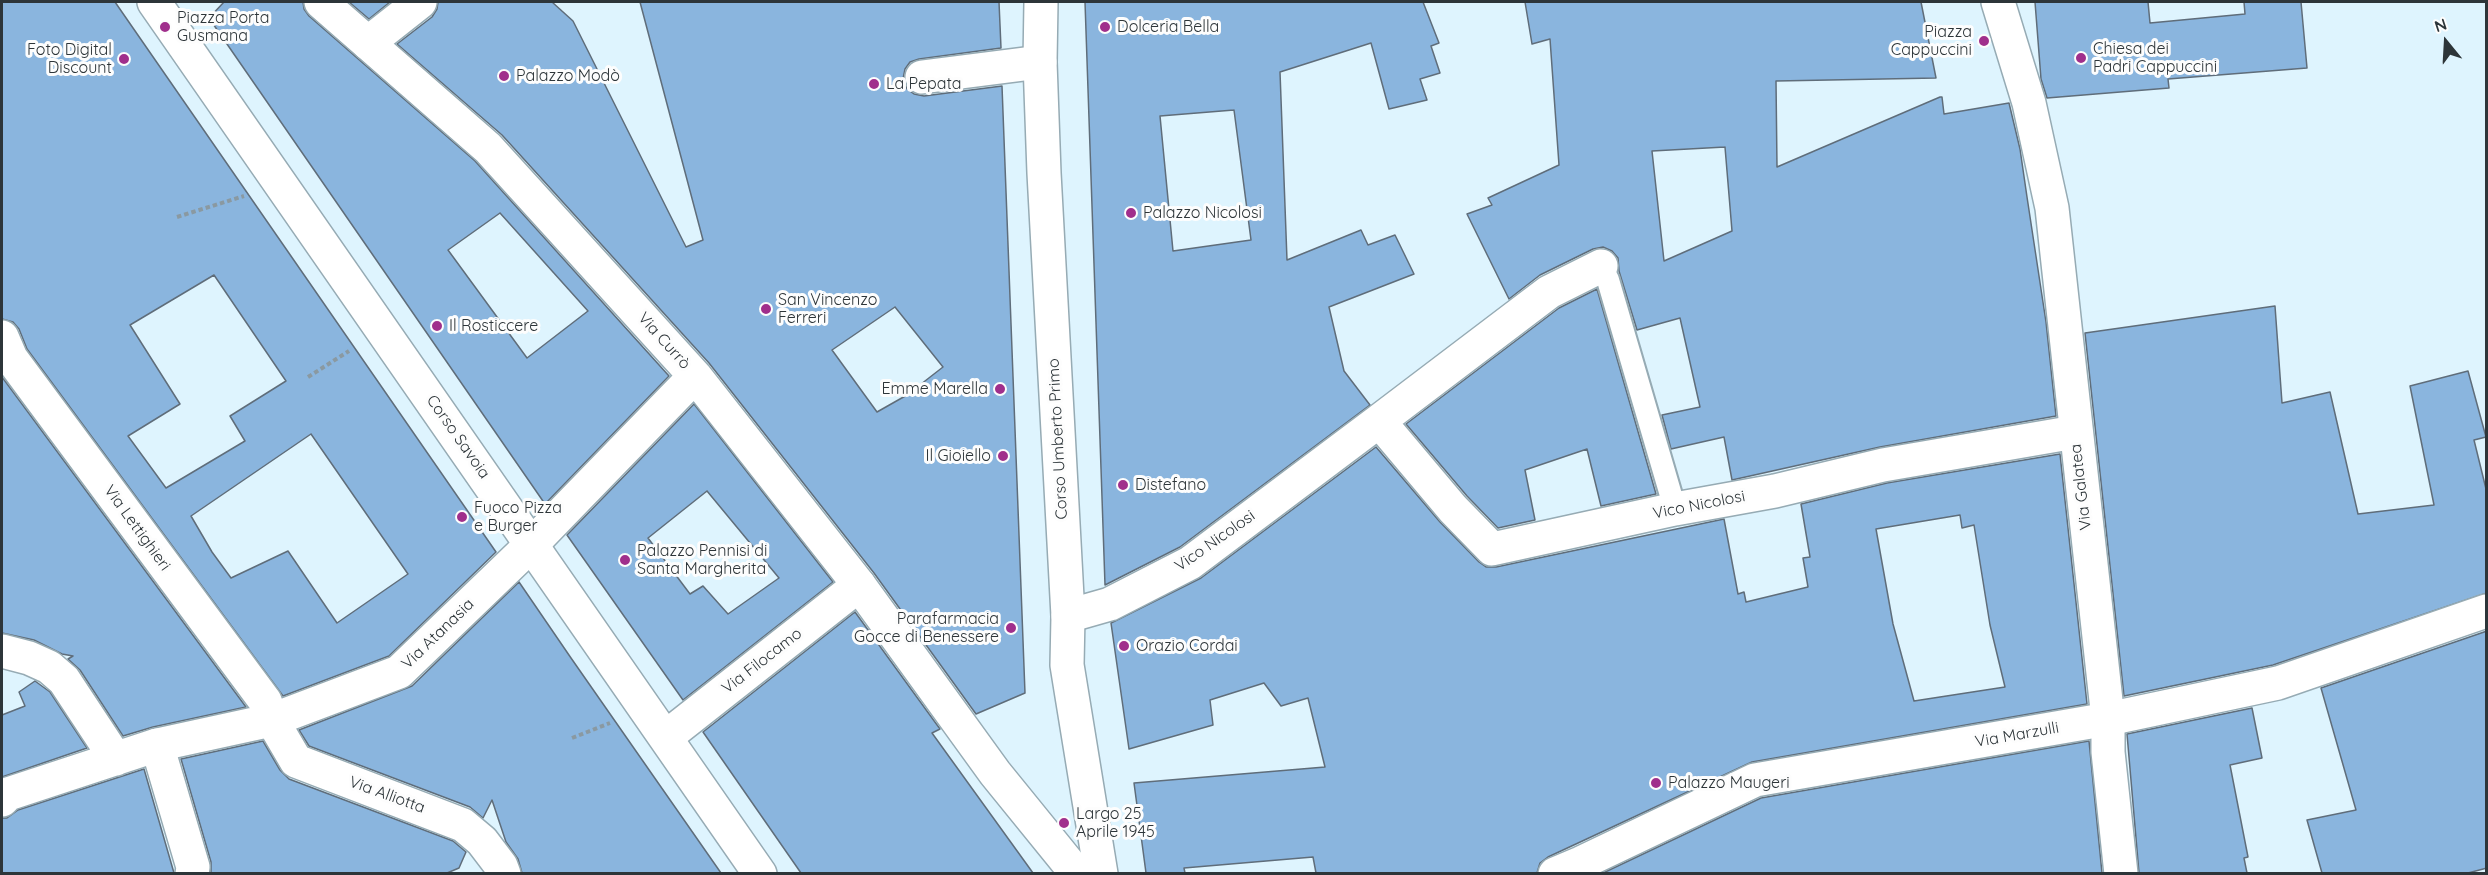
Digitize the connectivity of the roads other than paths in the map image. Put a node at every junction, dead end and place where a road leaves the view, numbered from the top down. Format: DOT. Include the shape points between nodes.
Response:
graph roads {
  1 [pos="154,2"];
  2 [pos="321,2"];
  3 [pos="420,2"];
  4 [pos="1041,2"];
  5 [pos="1998,2"];
  6 [pos="368,43"];
  7 [pos="1040,62"];
  8 [pos="921,77"];
  9 [pos="1601,266"];
  10 [pos="2,337"];
  11 [pos="695,375"];
  12 [pos="1379,421"];
  13 [pos="2075,432"];
  14 [pos="1675,509"];
  15 [pos="532,544"];
  16 [pos="859,585"];
  17 [pos="2487,610"];
  18 [pos="1068,616"];
  19 [pos="2,651"];
  20 [pos="2108,719"];
  21 [pos="272,720"];
  22 [pos="666,737"];
  23 [pos="157,745"];
  24 [pos="116,759"];
  25 [pos="2,800"];
  26 [pos="192,873"];
  27 [pos="504,873"];
  28 [pos="760,873"];
  29 [pos="1077,873"];
  30 [pos="1101,873"];
  31 [pos="1555,873"];
  32 [pos="2121,873"];
  1 -- 15 [label="street, Corso Savoia"];
  2 -- 6 [label="street, Via Currò"];
  3 -- 6 [label="street"];
  4 -- 7 [label="street, Corso Umberto Primo"];
  5 -- 13 [label="street, Via Galatea" via="2029,102 2052,208"];
  6 -- 11 [label="street, Via Currò" via="488,148"];
  7 -- 8 [label="street"];
  7 -- 18 [label="street, Corso Umberto Primo"];
  9 -- 12 [label="street, Vico Nicolosi" via="1549,292"];
  9 -- 14 [label="lane"];
  10 -- 21 [label="street, Via Lettighieri" via="11,358 265,701"];
  11 -- 15 [label="street, Via Atanasia"];
  11 -- 16 [label="street, Via Currò"];
  12 -- 14 [label="street, Vico Nicolosi" via="1492,549"];
  12 -- 18 [label="street, Vico Nicolosi" via="1190,563 1110,604"];
  13 -- 14 [label="street, Vico Nicolosi" via="1883,465 1775,491"];
  13 -- 20 [label="street, Via Galatea"];
  15 -- 21 [label="street, Via Atanasia" via="399,672"];
  15 -- 22 [label="street, Corso Savoia"];
  16 -- 22 [label="street, Via Filocamo"];
  16 -- 29 [label="street, Via Currò" via="995,773"];
  17 -- 20 [label="street, Via Marzulli" via="2278,683"];
  18 -- 30 [label="street, Corso Umberto Primo" via="1067,665"];
  19 -- 24 [label="street" via="49,667 64,680"];
  20 -- 31 [label="street, Via Marzulli" via="1755,780"];
  20 -- 32 [label="street, Via Galatea"];
  21 -- 23 [label="street, Via Atanasia"];
  21 -- 27 [label="street, Via Alliotta" via="296,761 463,825 482,842"];
  22 -- 28 [label="street, Corso Savoia"];
  23 -- 24 [label="street, Via Atanasia"];
  23 -- 26 [label="street"];
  24 -- 25 [label="street, Via Atanasia" via="8,794"];
}
